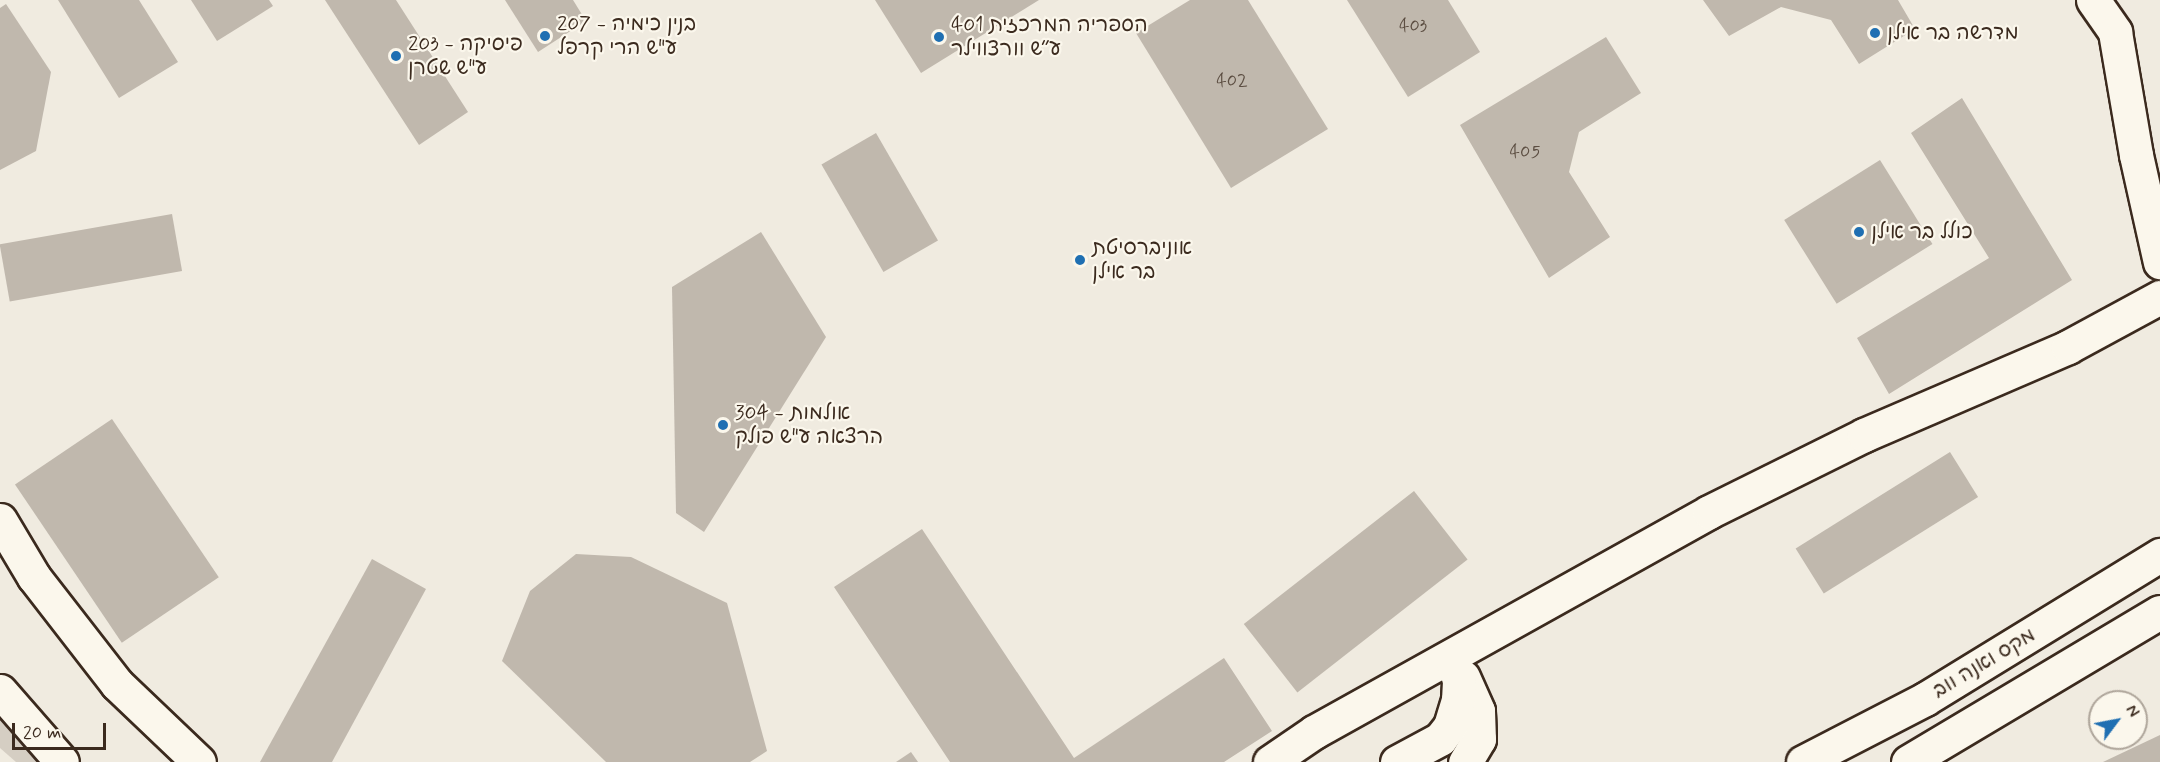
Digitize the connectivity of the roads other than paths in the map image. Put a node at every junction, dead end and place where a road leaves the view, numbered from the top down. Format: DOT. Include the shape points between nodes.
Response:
graph roads {
  1 [pos="2093,0"];
  2 [pos="2160,262"];
  3 [pos="2160,297"];
  4 [pos="0,520"];
  5 [pos="2160,555"];
  6 [pos="2160,612"];
  7 [pos="1451,657"];
  8 [pos="0,691"];
  9 [pos="62,762"];
  10 [pos="199,762"];
  11 [pos="1270,762"];
  12 [pos="1397,762"];
  13 [pos="1465,762"];
  14 [pos="1803,762"];
  15 [pos="1908,762"];
  1 -- 2 [label="main road" via="2115,32"];
  3 -- 7 [label="main road" via="2068,347 1864,435 1709,512"];
  4 -- 10 [label="main road" via="34,577 117,684"];
  5 -- 14 [label="main road, מקס ואנה ווב" via="1925,699"];
  6 -- 15 [label="main road"];
  7 -- 11 [label="main road" via="1314,732"];
  7 -- 12 [label="main road" via="1459,681 1457,708 1450,726 1440,739"];
  7 -- 13 [label="main road" via="1478,711 1479,739"];
  8 -- 9 [label="main road"];
}
